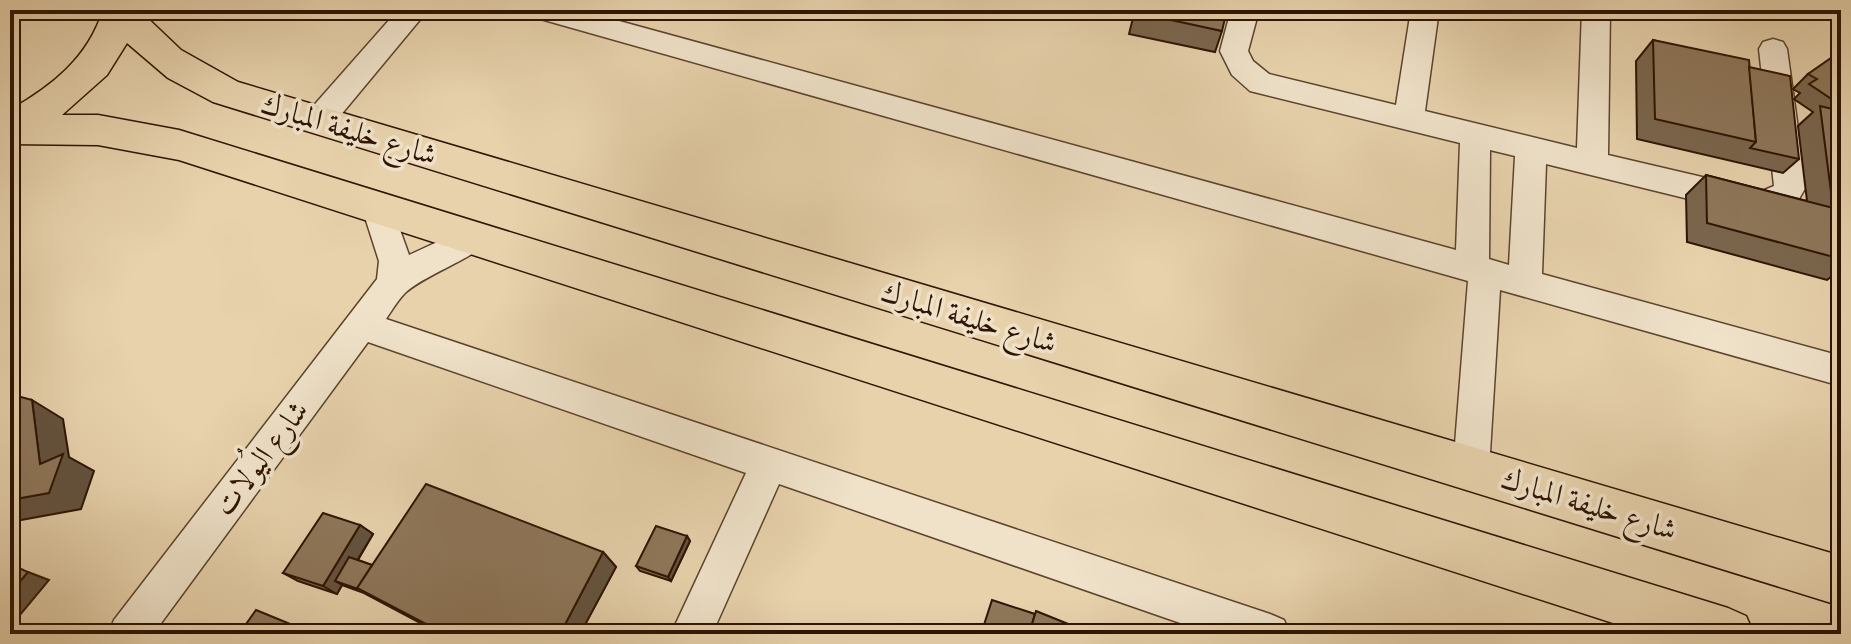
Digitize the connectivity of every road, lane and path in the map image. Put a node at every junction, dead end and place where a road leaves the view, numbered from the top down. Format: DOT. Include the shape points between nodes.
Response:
graph roads {
  1 [pos="414,10"];
  2 [pos="544,10"];
  3 [pos="1245,10"];
  4 [pos="1425,10"];
  5 [pos="1596,10"];
  6 [pos="121,11"];
  7 [pos="1773,49"];
  8 [pos="319,120"];
  9 [pos="1409,120"];
  10 [pos="10,128"];
  11 [pos="1475,136"];
  12 [pos="1531,150"];
  13 [pos="1592,165"];
  14 [pos="378,208"];
  15 [pos="474,238"];
  16 [pos="1478,271"];
  17 [pos="393,283"];
  18 [pos="1525,284"];
  19 [pos="361,325"];
  20 [pos="1841,371"];
  21 [pos="770,463"];
  22 [pos="1471,469"];
  23 [pos="1841,581"];
  24 [pos="128,634"];
  25 [pos="691,634"];
  26 [pos="1270,634"];
  27 [pos="1728,634"];
  1 -- 8 [label="street"];
  2 -- 16 [label="street"];
  3 -- 9 [label="street" via="1234,51 1250,76 1272,87"];
  4 -- 9 [label="street"];
  5 -- 13 [label="street"];
  6 -- 8 [label="main road, شارع خليفة المبارك" via="152,49 197,80"];
  6 -- 10 [label="main road" via="105,51 88,72"];
  7 -- 13 [label="street" via="1790,187 1782,200 1750,202"];
  8 -- 22 [label="main road, شارع خليفة المبارك"];
  9 -- 11 [label="street"];
  10 -- 14 [label="main road" via="139,136"];
  11 -- 12 [label="street"];
  11 -- 16 [label="street"];
  12 -- 13 [label="street"];
  12 -- 18 [label="street"];
  14 -- 15 [label="main road"];
  14 -- 17 [label="street" via="395,261"];
  15 -- 17 [label="street, شارع اليُولات"];
  15 -- 27 [label="main road"];
  16 -- 18 [label="street"];
  16 -- 22 [label="street"];
  17 -- 19 [label="street, شارع اليُولات"];
  18 -- 20 [label="street"];
  19 -- 21 [label="street"];
  19 -- 24 [label="street, شارع اليُولات"];
  21 -- 25 [label="street"];
  21 -- 26 [label="street"];
  22 -- 23 [label="main road, شارع خليفة المبارك"];
}
